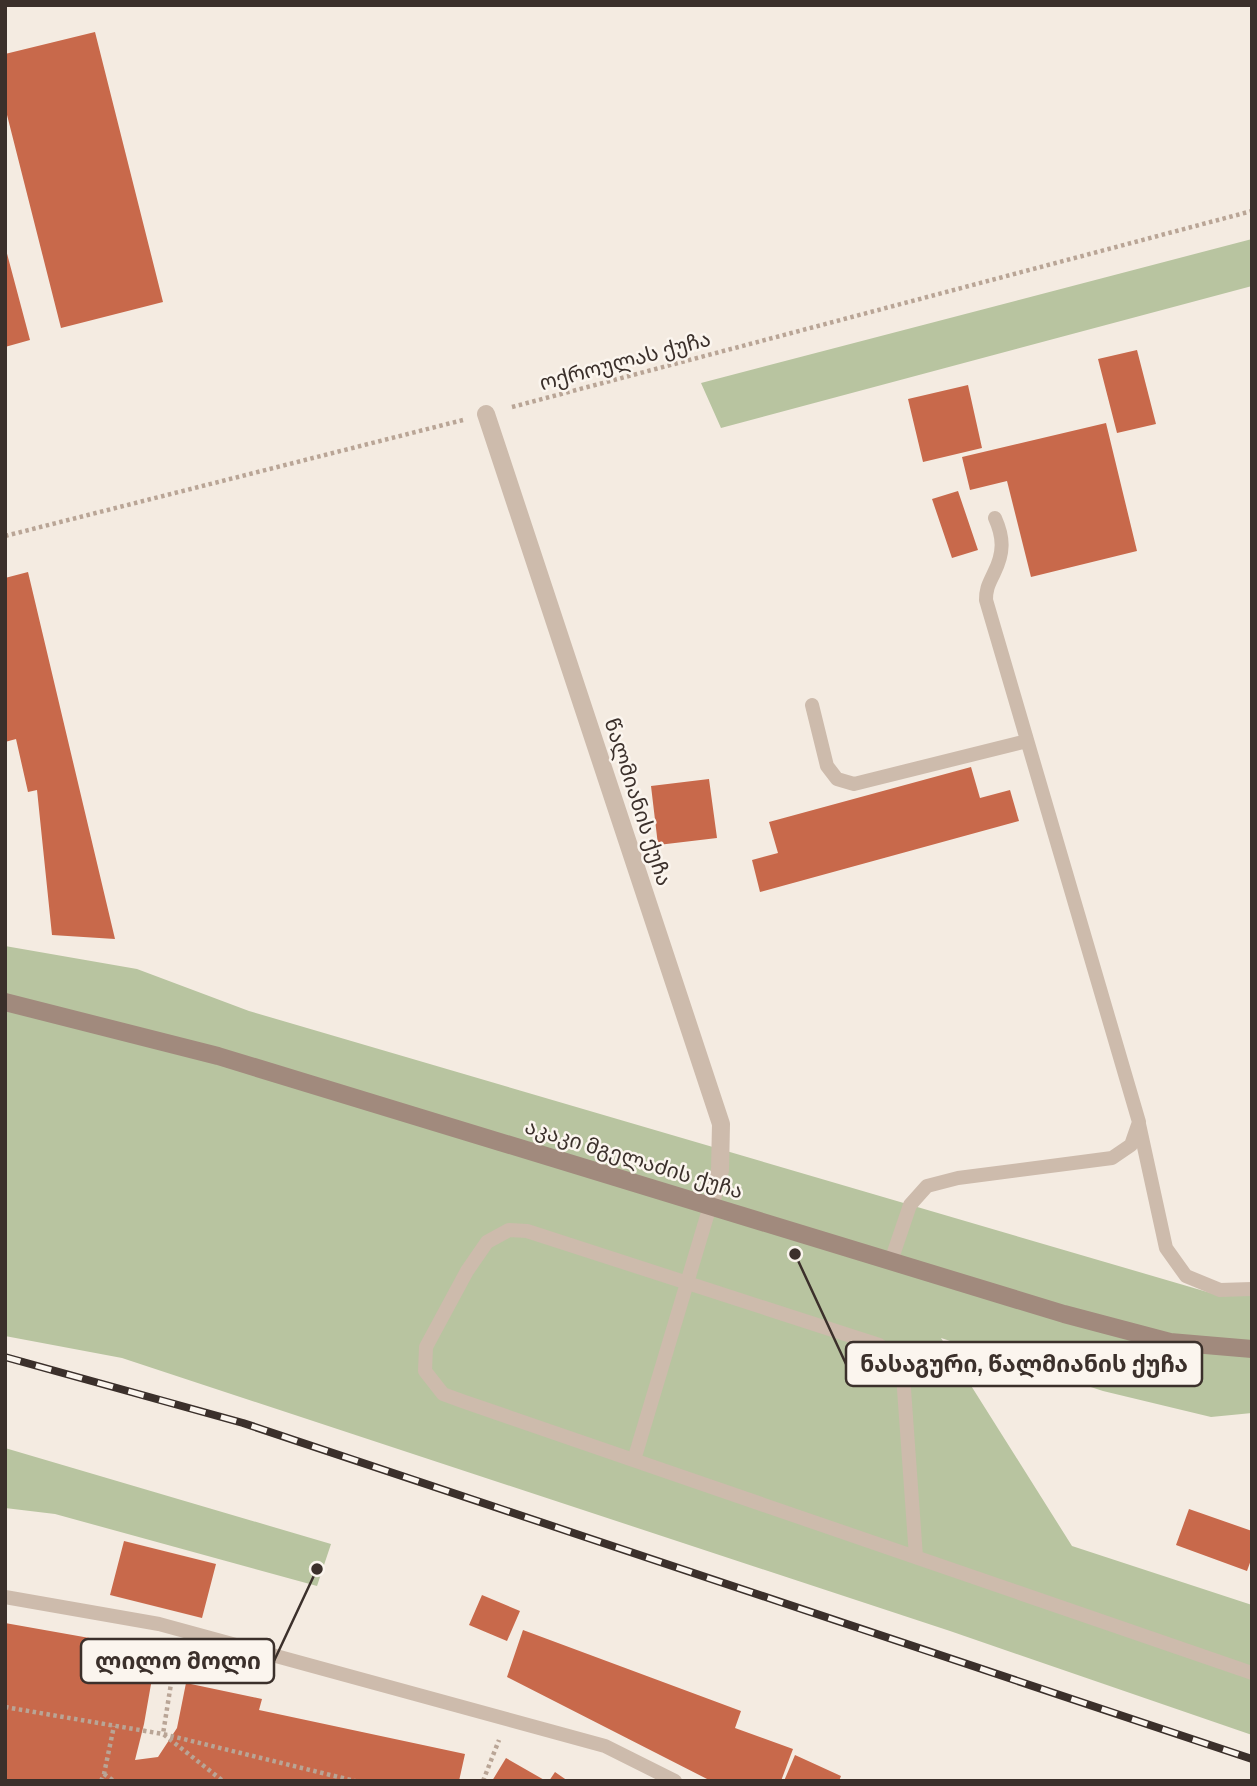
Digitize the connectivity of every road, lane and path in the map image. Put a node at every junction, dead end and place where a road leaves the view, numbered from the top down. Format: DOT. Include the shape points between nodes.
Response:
graph roads {
  1 [pos="1252,211"];
  2 [pos="486,414"];
  3 [pos="995,517"];
  4 [pos="5,537"];
  5 [pos="812,705"];
  6 [pos="1027,741"];
  7 [pos="5,1002"];
  8 [pos="1139,1122"];
  9 [pos="710,1206"];
  10 [pos="891,1261"];
  11 [pos="688,1283"];
  12 [pos="1252,1289"];
  13 [pos="1252,1349"];
  14 [pos="634,1460"];
  15 [pos="916,1557"];
  16 [pos="5,1597"];
  17 [pos="180,1630"];
  18 [pos="1252,1673"];
  19 [pos="5,1707"];
  20 [pos="507,1719"];
  21 [pos="114,1726"];
  22 [pos="163,1734"];
  23 [pos="104,1774"];
  24 [pos="351,1780"];
  25 [pos="102,1781"];
  26 [pos="114,1781"];
  27 [pos="223,1781"];
  28 [pos="483,1781"];
  29 [pos="676,1781"];
  1 -- 2 [label="path, ოქროულას ქუჩა"];
  2 -- 4 [label="path, ოქროულას ქუჩა"];
  2 -- 9 [label="street, წალმიანის ქუჩა" via="721,1124 720,1170"];
  3 -- 6 [label="lane" via="1002,533 1002,554 986,586 986,600"];
  5 -- 6 [label="lane" via="828,766 836,779 854,784"];
  6 -- 8 [label="lane"];
  7 -- 9 [label="street, აკაკი მგელაძის ქუჩა" via="218,1056"];
  8 -- 10 [label="lane" via="1131,1145 1112,1158 927,1186 910,1205"];
  8 -- 12 [label="lane" via="1166,1248 1185,1276 1220,1290"];
  9 -- 10 [label="street, აკაკი მგელაძის ქუჩა"];
  9 -- 11 [label="lane"];
  10 -- 13 [label="street, აკაკი მგელაძის ქუჩა" via="1170,1342"];
  11 -- 14 [label="lane"];
  11 -- 14 [label="lane" via="527,1231 509,1230 487,1242 426,1347 425,1371 443,1394"];
  11 -- 15 [label="lane" via="879,1345 897,1357"];
  14 -- 15 [label="lane"];
  15 -- 18 [label="lane"];
  16 -- 17 [label="lane"];
  17 -- 20 [label="lane"];
  17 -- 22 [label="path"];
  19 -- 21 [label="path"];
  20 -- 28 [label="path"];
  20 -- 29 [label="lane" via="605,1746"];
  21 -- 22 [label="path"];
  21 -- 23 [label="path"];
  22 -- 24 [label="path"];
  22 -- 27 [label="path"];
  23 -- 25 [label="path"];
  23 -- 26 [label="path"];
}
